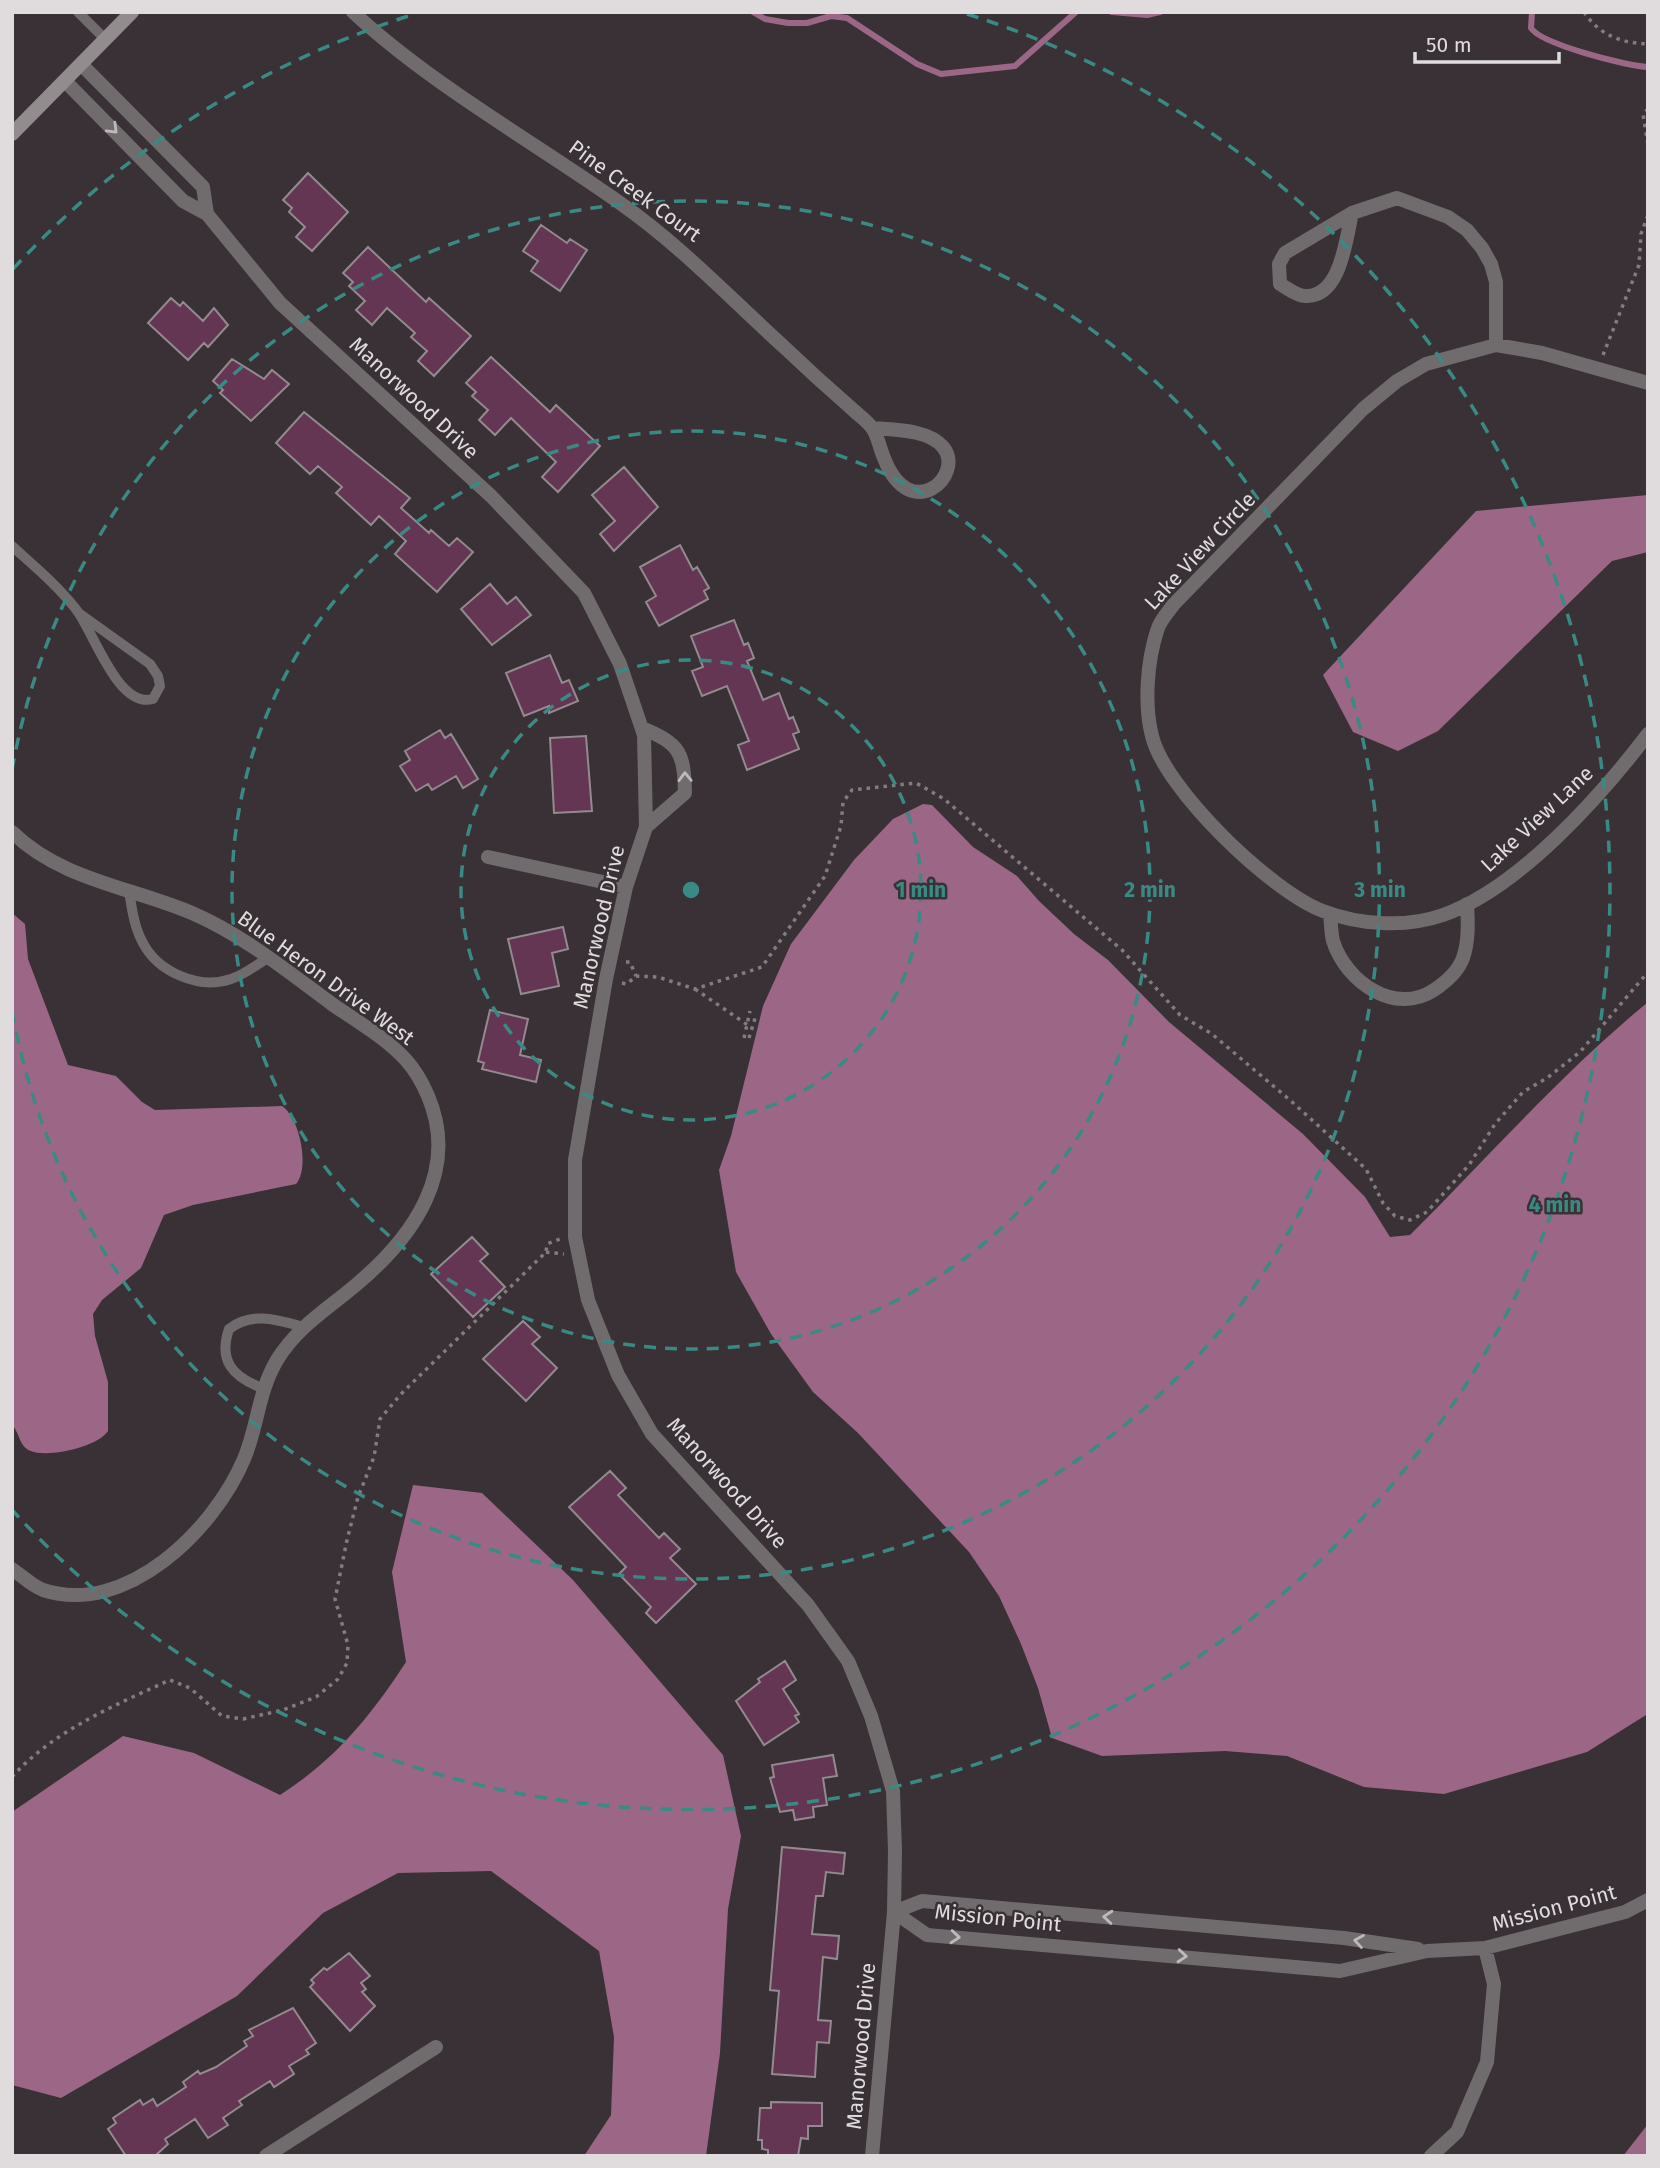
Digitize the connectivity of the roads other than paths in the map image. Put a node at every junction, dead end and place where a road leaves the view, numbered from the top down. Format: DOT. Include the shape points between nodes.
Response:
graph roads {
  1 [pos="78,12"];
  2 [pos="132,12"];
  3 [pos="353,12"];
  4 [pos="106,39"];
  5 [pos="81,64"];
  6 [pos="65,81"];
  7 [pos="12,134"];
  8 [pos="1352,213"];
  9 [pos="207,214"];
  10 [pos="1496,345"];
  11 [pos="1648,383"];
  12 [pos="872,428"];
  13 [pos="12,546"];
  14 [pos="80,614"];
  15 [pos="642,729"];
  16 [pos="1648,734"];
  17 [pos="646,827"];
  18 [pos="13,835"];
  19 [pos="488,857"];
  20 [pos="626,887"];
  21 [pos="129,891"];
  22 [pos="1467,904"];
  23 [pos="1330,914"];
  24 [pos="1399,923"];
  25 [pos="268,958"];
  26 [pos="304,1327"];
  27 [pos="262,1388"];
  28 [pos="12,1569"];
  29 [pos="1648,1900"];
  30 [pos="894,1912"];
  31 [pos="1485,1948"];
  32 [pos="1427,1951"];
  33 [pos="436,2047"];
  34 [pos="266,2156"];
  35 [pos="872,2156"];
  36 [pos="1431,2156"];
  1 -- 4 [label="lane"];
  2 -- 4 [label="main road"];
  3 -- 12 [label="street, Pine Creek Court" via="389,44 667,237"];
  4 -- 5 [label="main road"];
  5 -- 6 [label="main road"];
  5 -- 9 [label="street, Manorwood Drive" via="204,187"];
  6 -- 7 [label="main road"];
  6 -- 9 [label="street, Manorwood Drive, one-way" via="183,201"];
  8 -- 8 [label="street" via="1285,253 1279,264 1280,284 1302,296 1318,294 1333,280"];
  8 -- 10 [label="street" via="1397,198 1448,217 1467,230 1482,248 1496,282"];
  9 -- 15 [label="street, Manorwood Drive" via="280,303 491,496 584,593 620,664"];
  10 -- 11 [label="street, Lake View Circle"];
  10 -- 23 [label="street, Lake View Circle" via="1426,364 1363,409 1174,604 1157,628 1149,669 1149,708 1152,737 1171,778 1214,827 1291,896"];
  12 -- 12 [label="street, Pine Creek Court" via="934,439 944,448 948,462 944,478 932,490 912,492 900,486 889,472"];
  13 -- 14 [label="lane"];
  14 -- 14 [label="lane" via="123,687 136,697 153,699 160,686 150,664"];
  15 -- 17 [label="street, Manorwood Drive"];
  17 -- 15 [label="street, Manorwood Drive, one-way" via="685,793 684,760 669,740"];
  16 -- 22 [label="street, Lake View Lane" via="1625,764 1532,859 1489,894"];
  17 -- 20 [label="street, Manorwood Drive"];
  18 -- 21 [label="street, Blue Heron Drive West" via="56,864"];
  19 -- 20 [label="street"];
  20 -- 30 [label="street, Manorwood Drive" via="575,1160 575,1237 588,1300 618,1375 652,1434 808,1605 848,1661 872,1716 893,1791"];
  21 -- 25 [label="street, Blue Heron Drive West" via="206,920"];
  21 -- 25 [label="lane" via="143,943 155,960 186,978 206,984 231,979"];
  22 -- 23 [label="street" via="1463,959 1449,980 1423,997 1394,1000 1363,986 1357,978 1333,941"];
  22 -- 24 [label="street, Lake View Lane" via="1442,916"];
  23 -- 24 [label="street, Lake View Circle" via="1357,922"];
  25 -- 26 [label="street, Blue Heron Drive West" via="406,1060 428,1096 439,1137 434,1184 416,1222 359,1283"];
  26 -- 27 [label="street, Blue Heron Drive West"];
  26 -- 27 [label="lane" via="259,1317 229,1329 225,1355 230,1371"];
  27 -- 28 [label="street, Blue Heron Drive West" via="244,1459 230,1486 204,1521 160,1564 117,1588 79,1594 39,1589"];
  29 -- 31 [label="street, Mission Point" via="1625,1912"];
  32 -- 30 [label="street, Mission Point, one-way" via="1344,1938 922,1901"];
  30 -- 32 [label="street, Mission Point, one-way" via="927,1935 1340,1971"];
  30 -- 35 [label="street, Manorwood Drive"];
  31 -- 32 [label="street, Mission Point"];
  31 -- 36 [label="street" via="1494,1984 1487,2062 1457,2132"];
  33 -- 34 [label="street"];
}
